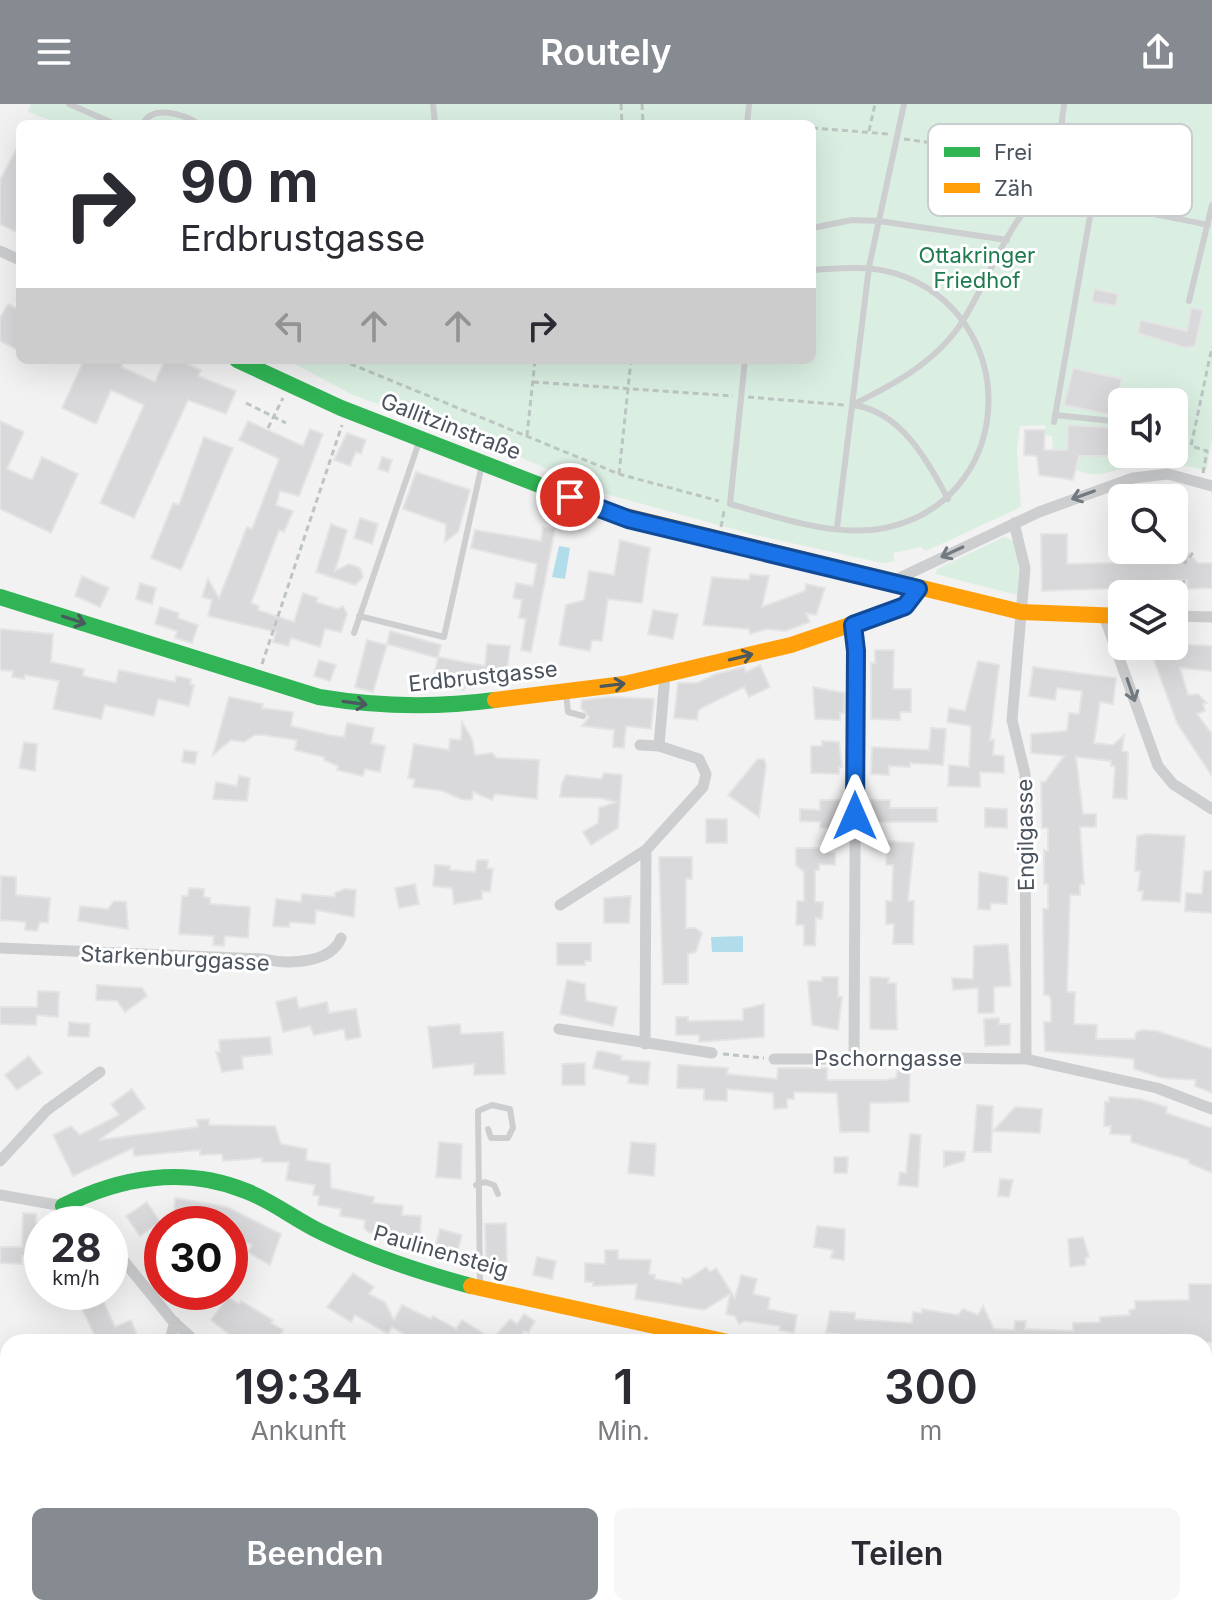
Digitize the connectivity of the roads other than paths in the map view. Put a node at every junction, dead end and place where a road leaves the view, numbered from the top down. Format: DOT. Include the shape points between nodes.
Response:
graph roads {
  1 [pos="69,104"];
  2 [pos="186,104"];
  3 [pos="904,104"];
  4 [pos="1064,104"];
  5 [pos="183,114"];
  6 [pos="106,120"];
  7 [pos="144,120"];
  8 [pos="193,120"];
  9 [pos="1062,124"];
  10 [pos="1212,205"];
  11 [pos="1023,216"];
  12 [pos="1090,216"];
  13 [pos="1168,216"];
  14 [pos="879,221"];
  15 [pos="1208,225"];
  16 [pos="816,227"];
  17 [pos="1007,240"];
  18 [pos="869,267"];
  19 [pos="816,270"];
  20 [pos="1189,301"];
  21 [pos="962,322"];
  22 [pos="246,364"];
  23 [pos="745,364"];
  24 [pos="852,405"];
  25 [pos="1108,421"];
  26 [pos="421,438"];
  27 [pos="481,469"];
  28 [pos="1212,486"];
  29 [pos="948,499"];
  30 [pos="1014,523"];
  31 [pos="837,528"];
  32 [pos="891,582"];
  33 [pos="918,589"];
  34 [pos="0,597"];
  35 [pos="1021,612"];
  36 [pos="359,616"];
  37 [pos="1104,616"];
  38 [pos="1108,616"];
  39 [pos="1188,616"];
  40 [pos="1212,617"];
  41 [pos="853,625"];
  42 [pos="354,633"];
  43 [pos="665,675"];
  44 [pos="566,690"];
  45 [pos="583,716"];
  46 [pos="640,745"];
  47 [pos="659,746"];
  48 [pos="1212,809"];
  49 [pos="646,850"];
  50 [pos="560,905"];
  51 [pos="341,938"];
  52 [pos="0,948"];
  53 [pos="559,1029"];
  54 [pos="645,1044"];
  55 [pos="712,1053"];
  56 [pos="952,1058"];
  57 [pos="774,1059"];
  58 [pos="854,1059"];
  59 [pos="873,1059"];
  60 [pos="1026,1059"];
  61 [pos="100,1072"];
  62 [pos="1212,1109"];
  63 [pos="488,1129"];
  64 [pos="0,1161"];
  65 [pos="476,1185"];
  66 [pos="498,1194"];
  67 [pos="0,1195"];
  68 [pos="63,1206"];
  69 [pos="128,1266"];
  70 [pos="480,1288"];
  71 [pos="175,1322"];
  72 [pos="171,1334"];
  73 [pos="188,1334"];
  74 [pos="691,1334"];
  1 -- 6 [label="lane"];
  2 -- 5 [label="lane"];
  3 -- 14 [label="lane"];
  4 -- 9 [label="lane"];
  5 -- 7 [label="lane" via="156,111"];
  5 -- 8 [label="lane"];
  10 -- 15 [label="lane"];
  11 -- 17 [label="lane"];
  12 -- 25 [label="lane" via="1055,418"];
  13 -- 15 [label="lane"];
  14 -- 16 [label="lane"];
  14 -- 17 [label="lane"];
  14 -- 18 [label="lane"];
  15 -- 20 [label="lane"];
  17 -- 21 [label="lane"];
  18 -- 19 [label="lane"];
  18 -- 21 [label="lane" via="927,288"];
  18 -- 24 [label="lane"];
  21 -- 24 [label="lane" via="904,379"];
  21 -- 29 [label="lane" via="983,362 989,409 979,453"];
  22 -- 26 [label="street, Gallitzinstraße"];
  23 -- 31 [label="lane" via="728,504"];
  24 -- 29 [label="lane" via="878,413 905,434 928,461"];
  24 -- 31 [label="lane"];
  26 -- 32 [label="street, Gallitzinstraße" via="628,519"];
  26 -- 36 [label="lane"];
  27 -- 36 [label="lane" via="444,637"];
  28 -- 30 [label="street, one-way" via="1155,473"];
  29 -- 31 [label="lane" via="911,520 883,528"];
  30 -- 32 [label="street, one-way"];
  30 -- 35 [label="street, Engilgasse" via="1024,561"];
  32 -- 33 [label="street, Gallitzinstraße"];
  33 -- 35 [label="street, Gallitzinstraße"];
  33 -- 41 [label="street, Erdbrustgasse" via="905,606"];
  34 -- 44 [label="street, Erdbrustgasse, one-way" via="349,703 436,708"];
  35 -- 37 [label="street, Gallitzinstraße"];
  35 -- 60 [label="street, Engilgasse" via="1012,720 1025,774"];
  36 -- 42 [label="lane"];
  37 -- 38 [label="street, Gallitzinstraße"];
  37 -- 48 [label="street, one-way" via="1158,766 1173,784"];
  39 -- 40 [label="street"];
  43 -- 41 [label="street, Erdbrustgasse, one-way"];
  41 -- 58 [label="street"];
  44 -- 43 [label="street, Erdbrustgasse, one-way"];
  43 -- 47 [label="street"];
  44 -- 45 [label="lane" via="568,712"];
  46 -- 47 [label="street"];
  47 -- 49 [label="street" via="699,759 706,774 697,794"];
  49 -- 50 [label="street"];
  49 -- 54 [label="street"];
  51 -- 52 [label="street, Starkenburggasse" via="332,949 291,963"];
  53 -- 54 [label="street"];
  54 -- 55 [label="street"];
  56 -- 60 [label="street, Pschorngasse"];
  57 -- 58 [label="street, Pschorngasse"];
  58 -- 59 [label="street, Pschorngasse"];
  60 -- 62 [label="street, Pschorngasse" via="1157,1088"];
  61 -- 64 [label="street" via="47,1110"];
  63 -- 65 [label="lane" via="491,1138 508,1138 513,1128 510,1109 492,1105 478,1111"];
  65 -- 66 [label="lane" via="494,1185"];
  65 -- 70 [label="lane"];
  67 -- 68 [label="street"];
  68 -- 70 [label="street, Paulinensteig" via="132,1179 207,1179 247,1191 321,1232 399,1266"];
  69 -- 71 [label="street"];
  70 -- 74 [label="street, Paulinensteig"];
  71 -- 72 [label="street"];
  71 -- 73 [label="street"];
}
